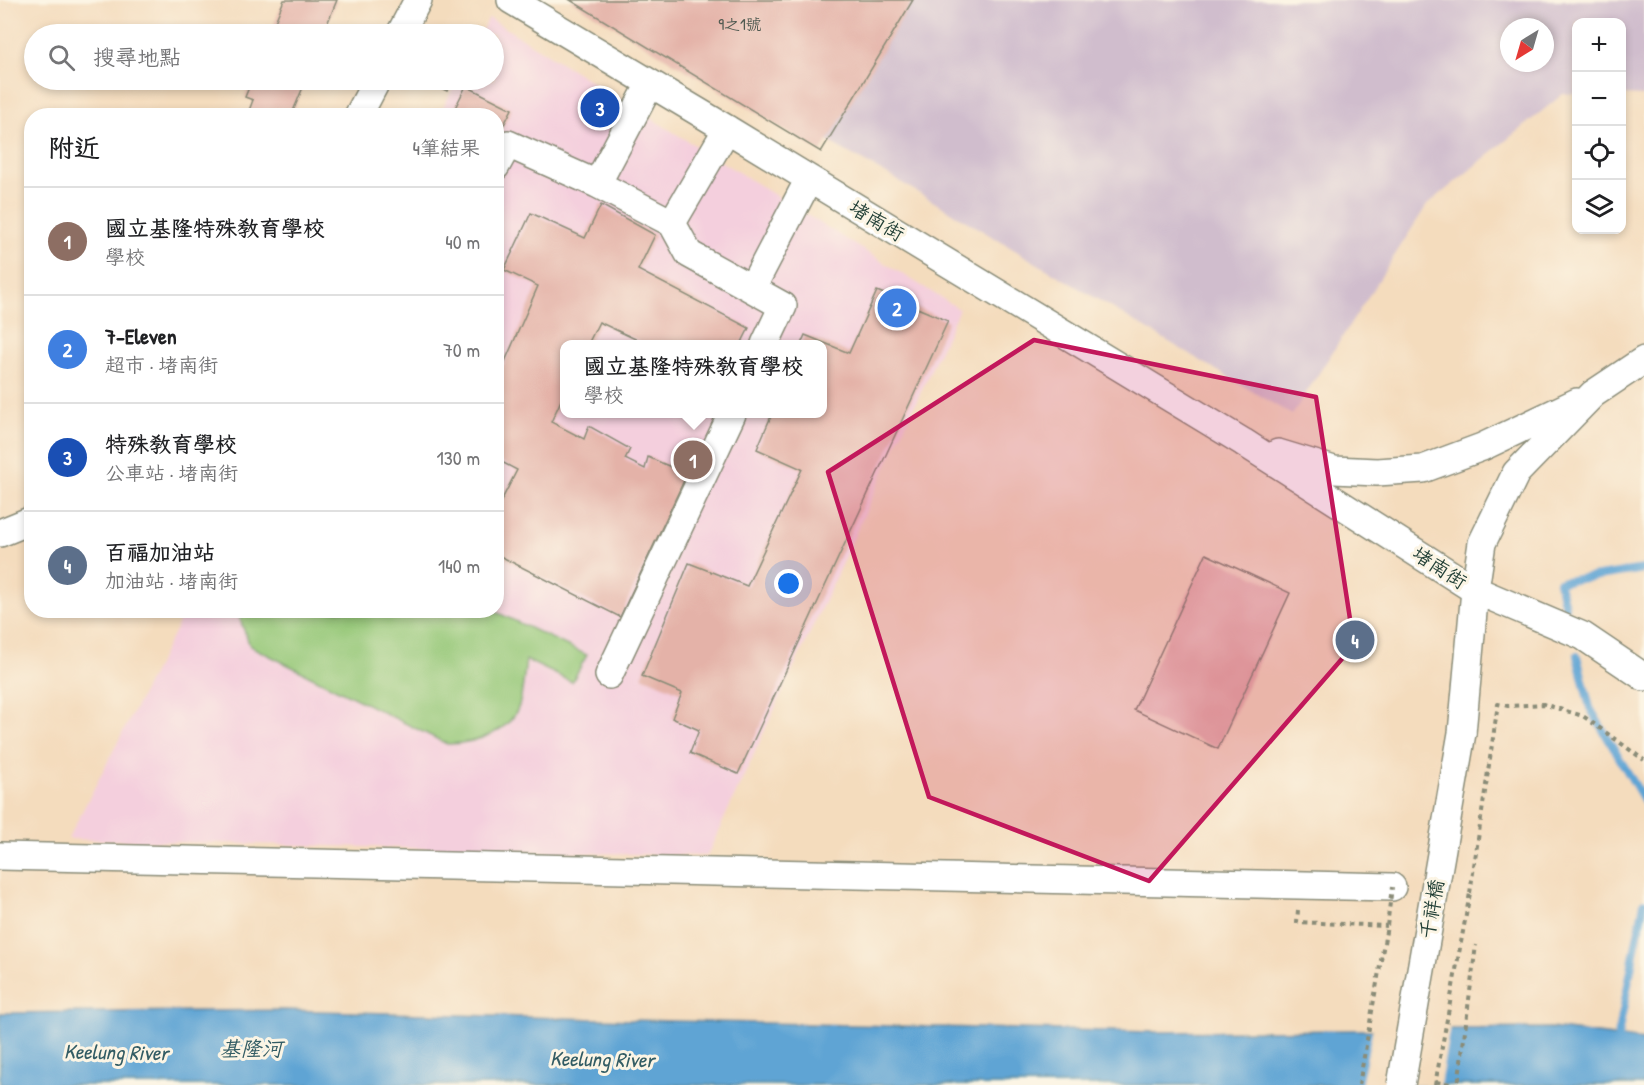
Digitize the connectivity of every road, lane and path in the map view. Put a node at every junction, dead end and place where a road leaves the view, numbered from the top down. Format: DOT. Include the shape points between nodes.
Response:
graph roads {
  1 [pos="418,0"];
  2 [pos="511,0"];
  3 [pos="405,24"];
  4 [pos="650,84"];
  5 [pos="372,90"];
  6 [pos="362,108"];
  7 [pos="727,129"];
  8 [pos="504,151"];
  9 [pos="809,179"];
  10 [pos="597,184"];
  11 [pos="672,223"];
  12 [pos="752,288"];
  13 [pos="767,340"];
  14 [pos="1644,360"];
  15 [pos="1593,394"];
  16 [pos="730,418"];
  17 [pos="1243,442"];
  18 [pos="24,523"];
  19 [pos="0,533"];
  20 [pos="1475,590"];
  21 [pos="609,675"];
  22 [pos="1644,676"];
  23 [pos="1644,760"];
  24 [pos="0,856"];
  25 [pos="1392,887"];
  26 [pos="1298,906"];
  27 [pos="1387,926"];
  28 [pos="1476,945"];
  29 [pos="1436,1084"];
  30 [pos="1359,1085"];
  31 [pos="1401,1085"];
  1 -- 3 [label="street"];
  2 -- 4 [label="street, 堵南街"];
  4 -- 7 [label="street, 堵南街"];
  4 -- 10 [label="street"];
  5 -- 6 [label="street"];
  7 -- 9 [label="street, 堵南街"];
  7 -- 11 [label="street"];
  8 -- 10 [label="street" via="508,144"];
  9 -- 12 [label="street"];
  9 -- 17 [label="street, 堵南街"];
  10 -- 11 [label="street"];
  11 -- 12 [label="street" via="689,254"];
  12 -- 13 [label="street" via="783,306"];
  14 -- 15 [label="street"];
  15 -- 17 [label="street, 堵南街" via="1482,447 1423,470 1334,470"];
  15 -- 20 [label="street, 千祥橋" via="1516,473 1482,543"];
  16 -- 21 [label="street"];
  17 -- 20 [label="street, 堵南街"];
  18 -- 19 [label="street"];
  20 -- 22 [label="street, 堵南街" via="1583,636"];
  20 -- 31 [label="street, 千祥橋, bridge" via="1462,733"];
  23 -- 29 [label="path, bridge" via="1583,716 1543,704 1498,704"];
  24 -- 25 [label="street"];
  25 -- 27 [label="path, bridge"];
  26 -- 27 [label="path" via="1298,922"];
  27 -- 30 [label="path, bridge"];
  28 -- 29 [label="path" via="1458,1085"];
}
